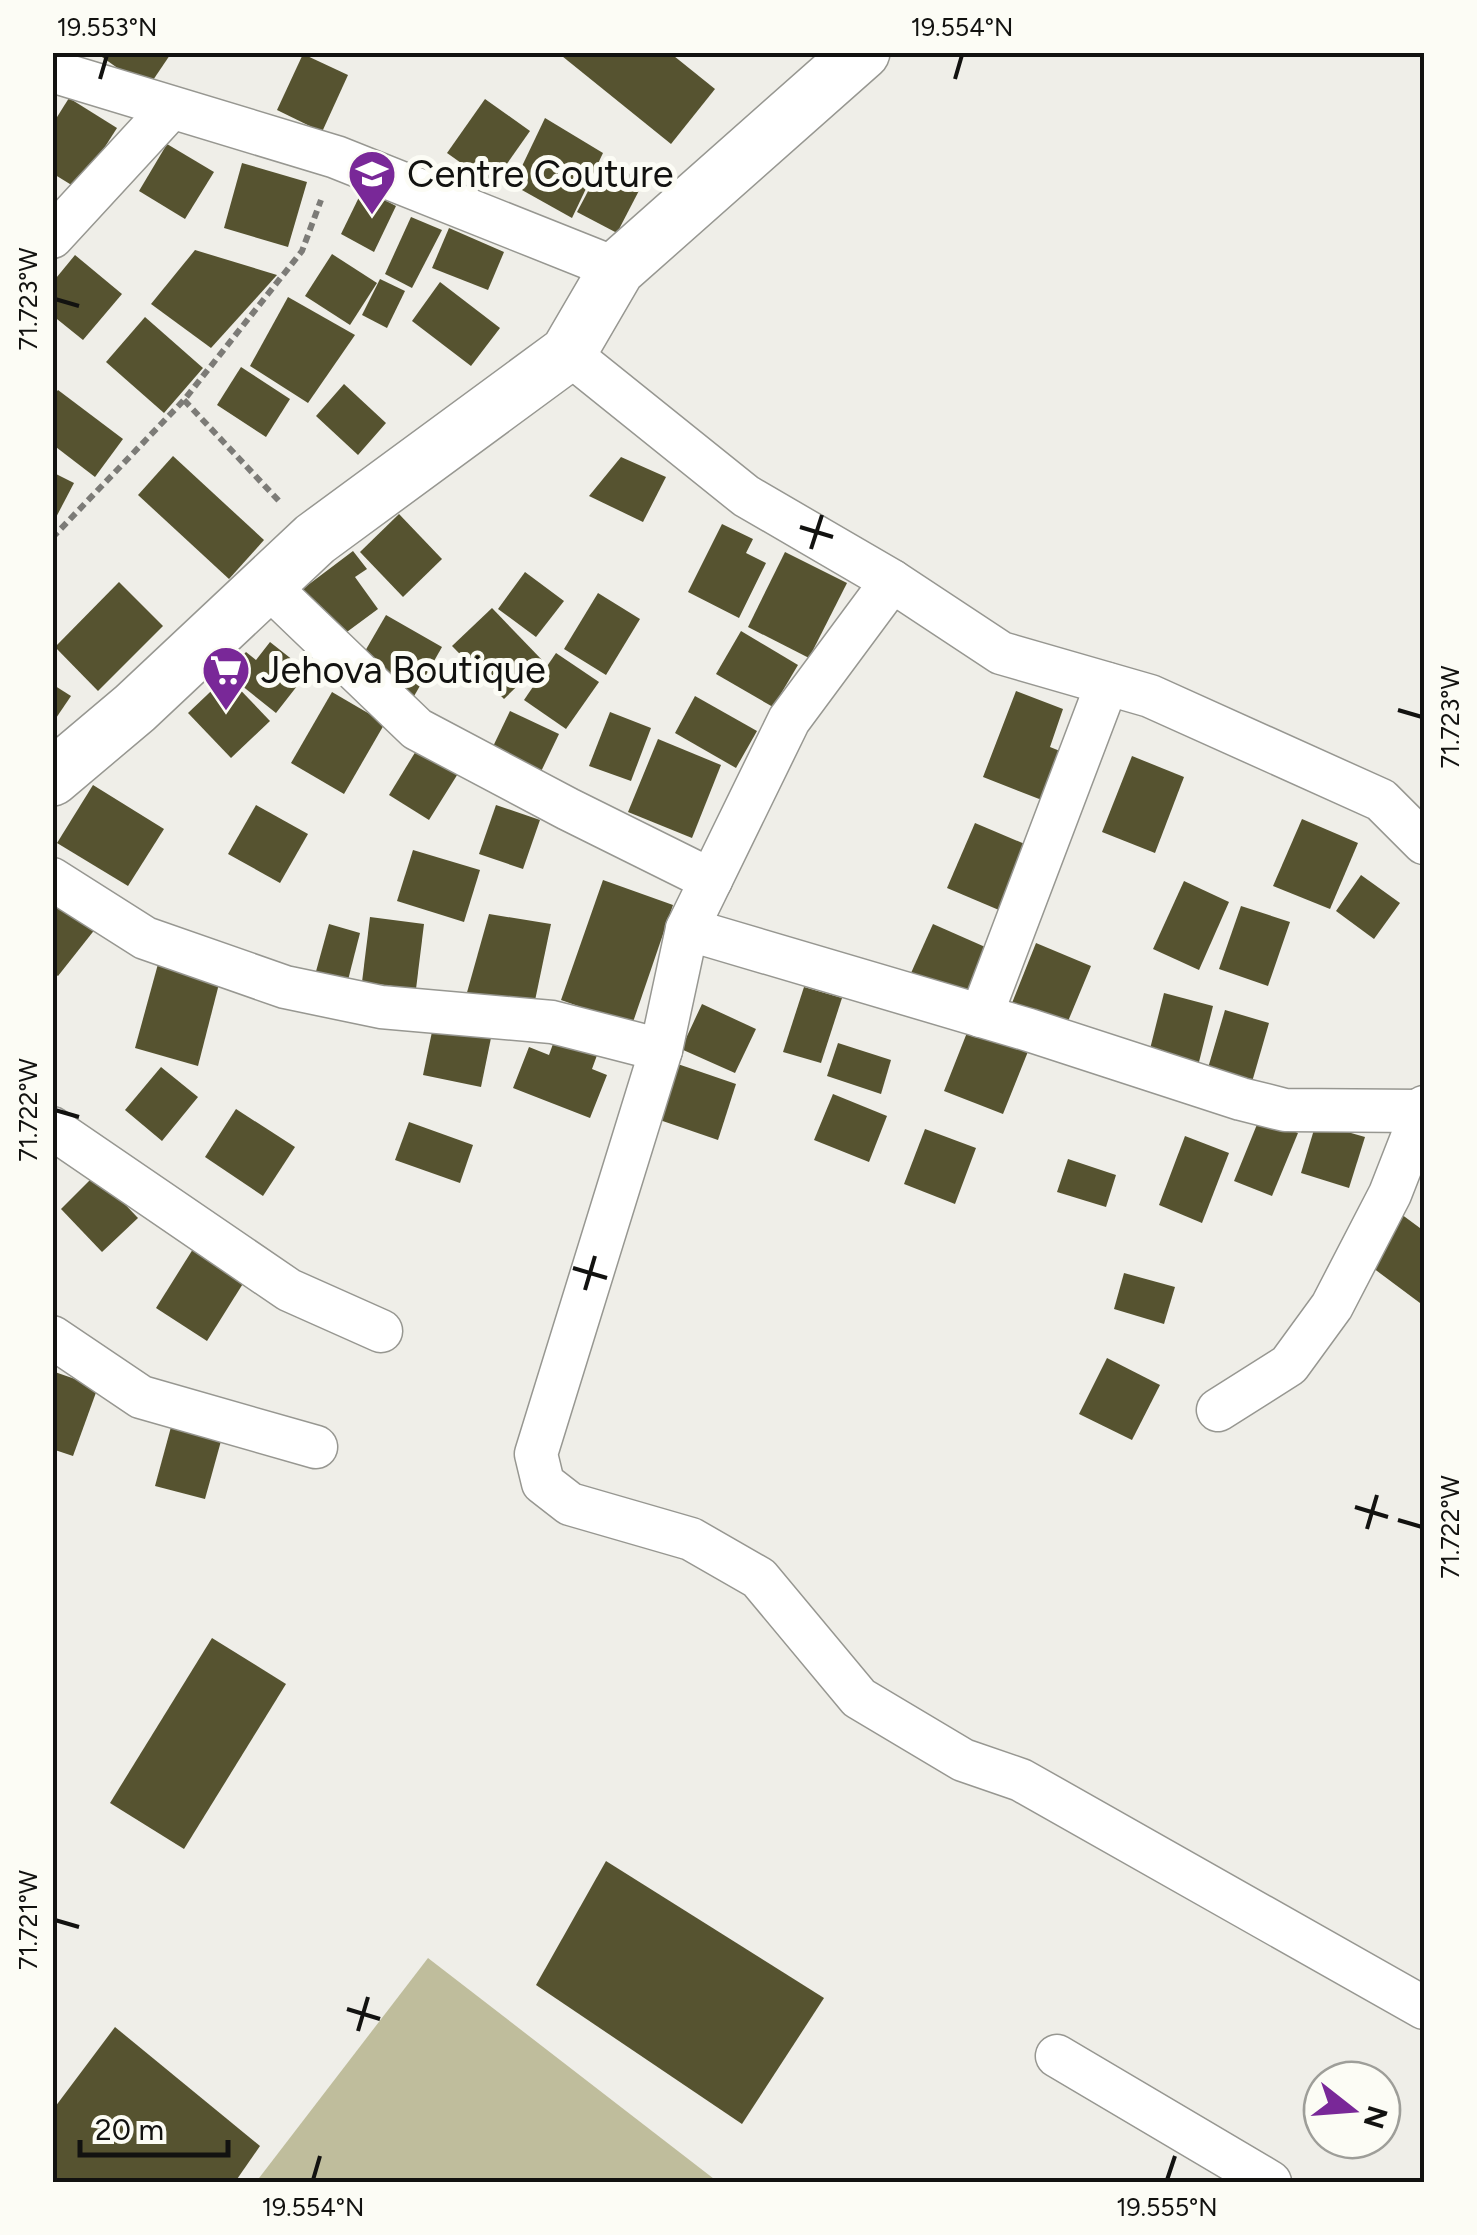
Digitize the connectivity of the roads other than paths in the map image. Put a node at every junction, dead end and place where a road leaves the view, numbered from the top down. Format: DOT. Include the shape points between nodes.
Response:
graph roads {
  1 [pos="862,52"];
  2 [pos="52,71"];
  3 [pos="170,109"];
  4 [pos="52,237"];
  5 [pos="617,269"];
  6 [pos="568,353"];
  7 [pos="892,581"];
  8 [pos="268,586"];
  9 [pos="1107,684"];
  10 [pos="52,778"];
  11 [pos="1424,844"];
  12 [pos="52,879"];
  13 [pos="711,880"];
  14 [pos="687,929"];
  15 [pos="980,1016"];
  16 [pos="661,1050"];
  17 [pos="1424,1109"];
  18 [pos="52,1128"];
  19 [pos="381,1331"];
  20 [pos="52,1336"];
  21 [pos="1218,1410"];
  22 [pos="316,1447"];
  23 [pos="1424,2008"];
  24 [pos="1057,2056"];
  25 [pos="1270,2182"];
  1 -- 5 [label="street"];
  2 -- 3 [label="street"];
  3 -- 4 [label="street"];
  3 -- 5 [label="street" via="336,156"];
  5 -- 6 [label="street"];
  6 -- 7 [label="street" via="746,496"];
  6 -- 8 [label="street" via="315,539"];
  7 -- 9 [label="street" via="1001,653"];
  7 -- 13 [label="street" via="789,720"];
  8 -- 10 [label="street"];
  8 -- 13 [label="street" via="417,729"];
  9 -- 11 [label="street" via="1150,696 1381,800"];
  9 -- 15 [label="street"];
  12 -- 16 [label="street" via="145,938 285,987 382,1007 552,1022"];
  13 -- 14 [label="street"];
  14 -- 15 [label="street"];
  14 -- 16 [label="street"];
  15 -- 17 [label="street" via="1285,1110"];
  16 -- 23 [label="street" via="536,1454 543,1483 570,1504 691,1539 759,1578 859,1698 962,1760 1021,1780"];
  17 -- 21 [label="street" via="1390,1194 1332,1306 1290,1364"];
  18 -- 19 [label="street" via="289,1290"];
  20 -- 22 [label="street" via="141,1397"];
  24 -- 25 [label="street"];
}
